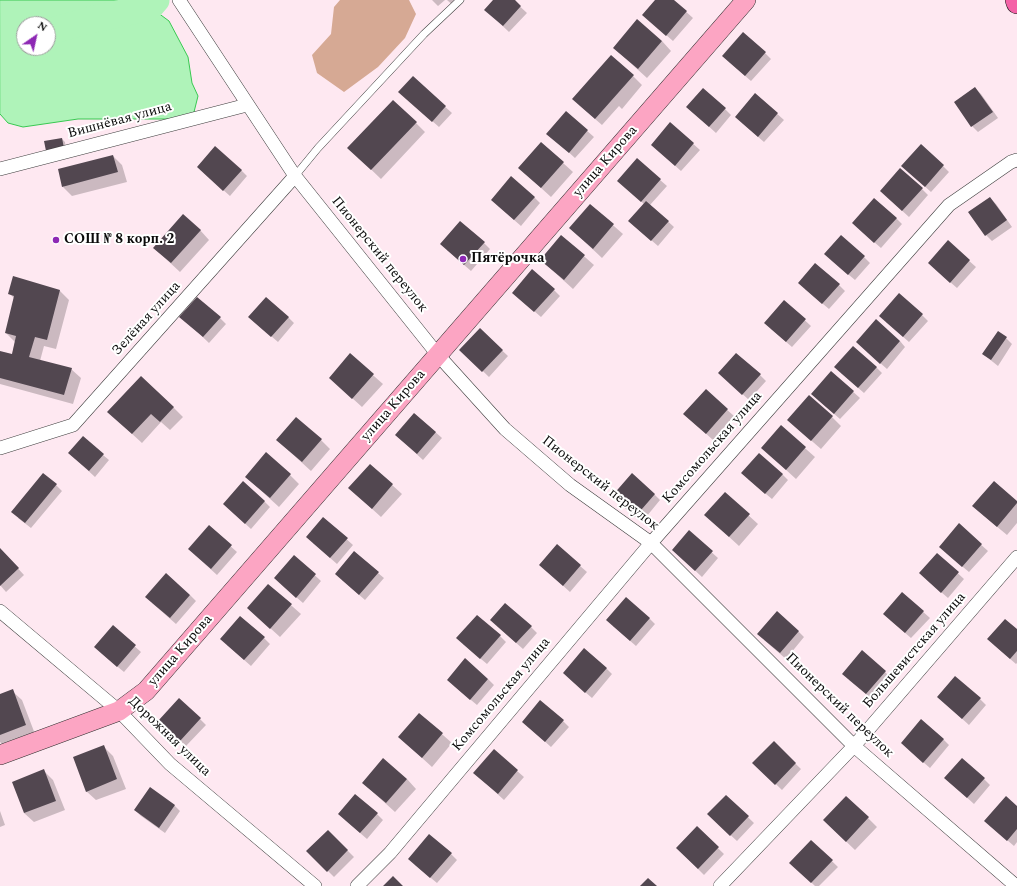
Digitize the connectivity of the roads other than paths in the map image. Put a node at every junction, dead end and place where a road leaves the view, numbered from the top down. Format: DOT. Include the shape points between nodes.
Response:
graph roads {
  1 [pos="460,0"];
  2 [pos="746,0"];
  3 [pos="1016,0"];
  4 [pos="181,1"];
  5 [pos="1017,3"];
  6 [pos="247,105"];
  7 [pos="1017,160"];
  8 [pos="0,169"];
  9 [pos="295,176"];
  10 [pos="438,355"];
  11 [pos="0,448"];
  12 [pos="651,543"];
  13 [pos="1017,557"];
  14 [pos="0,611"];
  15 [pos="119,711"];
  16 [pos="854,746"];
  17 [pos="0,755"];
  18 [pos="315,886"];
  19 [pos="357,886"];
  20 [pos="720,886"];
  21 [pos="1016,886"];
  1 -- 9 [label="lane" via="424,34 344,119"];
  2 -- 10 [label="street, улица Кирова"];
  3 -- 5 [label="main road"];
  4 -- 6 [label="street, Пионерский переулок"];
  6 -- 8 [label="street, Вишнёвая улица"];
  6 -- 9 [label="street, Пионерский переулок"];
  7 -- 12 [label="street, Комсомольская улица" via="949,205"];
  9 -- 10 [label="street, Пионерский переулок"];
  9 -- 11 [label="street, Зелёная улица" via="73,425"];
  10 -- 12 [label="street, Пионерский переулок" via="505,429 570,485"];
  10 -- 15 [label="street, улица Кирова" via="146,691"];
  12 -- 16 [label="street, Пионерский переулок"];
  12 -- 19 [label="street, Комсомольская улица" via="390,853"];
  13 -- 16 [label="street, Большевистская улица"];
  14 -- 15 [label="street, Дорожная улица"];
  15 -- 17 [label="street, улица Кирова"];
  15 -- 18 [label="street, Дорожная улица" via="170,764"];
  16 -- 20 [label="street, Большевистская улица"];
  16 -- 21 [label="street, Пионерский переулок"];
}
